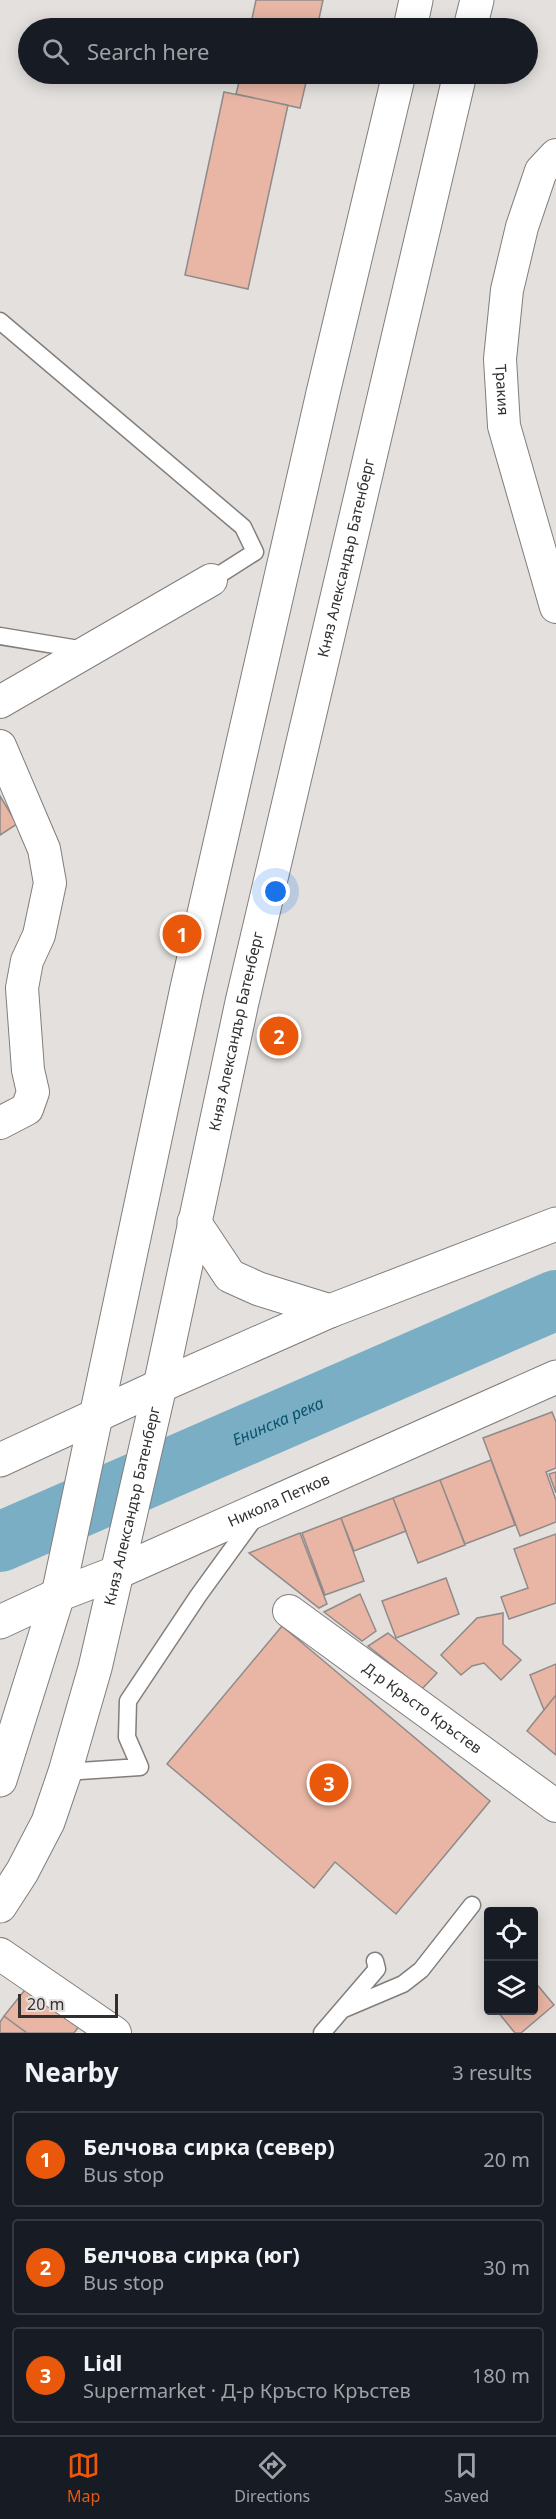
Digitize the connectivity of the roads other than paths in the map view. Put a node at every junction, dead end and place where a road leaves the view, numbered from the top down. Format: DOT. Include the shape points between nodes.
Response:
graph roads {
  1 [pos="416,0"];
  2 [pos="477,0"];
  3 [pos="412,18"];
  4 [pos="472,18"];
  5 [pos="397,84"];
  6 [pos="458,84"];
  7 [pos="548,163"];
  8 [pos="0,321"];
  9 [pos="211,580"];
  10 [pos="555,603"];
  11 [pos="0,636"];
  12 [pos="88,651"];
  13 [pos="0,702"];
  14 [pos="0,746"];
  15 [pos="0,1124"];
  16 [pos="194,1222"];
  17 [pos="556,1224"];
  18 [pos="330,1311"];
  19 [pos="556,1377"];
  20 [pos="160,1386"];
  21 [pos="98,1414"];
  22 [pos="0,1460"];
  23 [pos="260,1510"];
  24 [pos="118,1572"];
  25 [pos="58,1594"];
  26 [pos="289,1611"];
  27 [pos="0,1622"];
  28 [pos="65,1772"];
  29 [pos="0,1780"];
  30 [pos="556,1806"];
  31 [pos="472,1905"];
  32 [pos="0,1906"];
  33 [pos="0,1954"];
  34 [pos="375,1961"];
  35 [pos="344,2009"];
  36 [pos="115,2033"];
  37 [pos="322,2033"];
  1 -- 3 [label="main road"];
  2 -- 4 [label="main road"];
  5 -- 21 [label="main road" via="186,988"];
  6 -- 16 [label="main road, Княз Александър Батенберг"];
  7 -- 10 [label="street, Тракия" via="522,227 507,290 500,359 504,426"];
  8 -- 9 [label="lane" via="243,527 255,552"];
  9 -- 12 [label="street"];
  11 -- 12 [label="lane"];
  12 -- 13 [label="street"];
  14 -- 15 [label="street" via="44,849 50,884 22,988 33,1092 27,1109"];
  16 -- 18 [label="main road" via="230,1276"];
  16 -- 20 [label="main road, Княз Александър Батенберг"];
  17 -- 18 [label="main road"];
  18 -- 20 [label="main road"];
  19 -- 23 [label="main road, Никола Петков"];
  20 -- 21 [label="main road"];
  20 -- 24 [label="main road, Княз Александър Батенберг"];
  21 -- 22 [label="main road"];
  21 -- 25 [label="main road"];
  23 -- 24 [label="main road, Никола Петков"];
  23 -- 28 [label="lane" via="128,1701 127,1737 140,1767"];
  24 -- 25 [label="main road, Никола Петков"];
  24 -- 28 [label="main road, Княз Александър Батенберг"];
  25 -- 27 [label="main road, Никола Петков"];
  25 -- 29 [label="main road"];
  26 -- 30 [label="street, Д-р Кръсто Кръстев"];
  28 -- 32 [label="main road, Княз Александър Батенберг" via="48,1822"];
  31 -- 35 [label="lane" via="421,1971 403,1984"];
  33 -- 36 [label="street"];
  34 -- 35 [label="lane" via="377,1969"];
  35 -- 37 [label="lane"];
}
